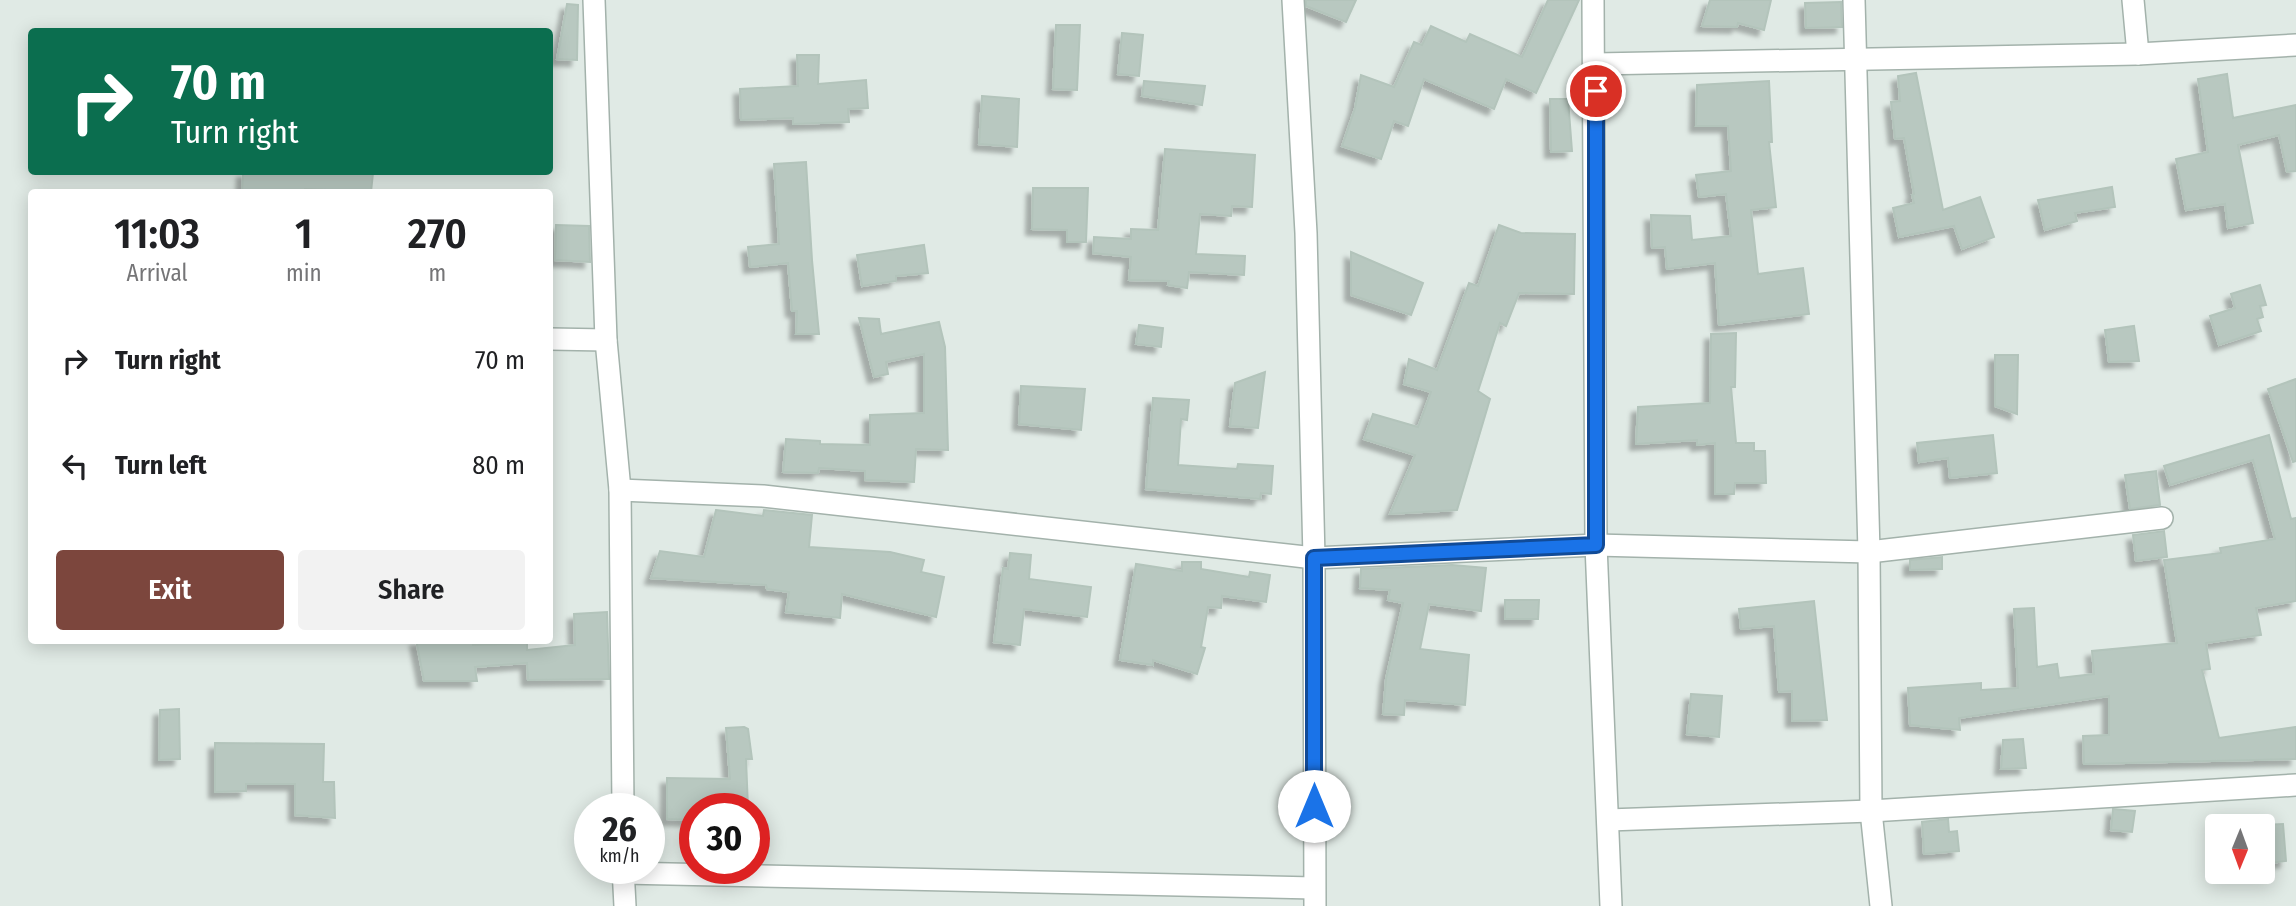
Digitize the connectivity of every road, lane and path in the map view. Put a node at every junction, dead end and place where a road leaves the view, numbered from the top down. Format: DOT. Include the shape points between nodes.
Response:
graph roads {
  1 [pos="594,0"];
  2 [pos="1293,0"];
  3 [pos="1593,0"];
  4 [pos="1854,0"];
  5 [pos="2133,0"];
  6 [pos="2296,45"];
  7 [pos="2138,54"];
  8 [pos="1857,60"];
  9 [pos="1596,64"];
  10 [pos="553,339"];
  11 [pos="606,340"];
  12 [pos="620,490"];
  13 [pos="2162,517"];
  14 [pos="1596,545"];
  15 [pos="1869,552"];
  16 [pos="1314,558"];
  17 [pos="2296,785"];
  18 [pos="623,793"];
  19 [pos="1871,811"];
  20 [pos="1608,820"];
  21 [pos="665,873"];
  22 [pos="624,884"];
  23 [pos="1314,897"];
  24 [pos="625,906"];
  25 [pos="1611,906"];
  26 [pos="1881,906"];
  1 -- 11 [label="street"];
  2 -- 16 [label="street" via="1306,233"];
  3 -- 9 [label="street"];
  4 -- 8 [label="street"];
  5 -- 7 [label="street"];
  6 -- 7 [label="street"];
  7 -- 8 [label="street"];
  8 -- 9 [label="street"];
  8 -- 15 [label="street"];
  9 -- 14 [label="street"];
  10 -- 11 [label="street"];
  11 -- 12 [label="street"];
  12 -- 16 [label="street" via="763,496"];
  12 -- 18 [label="street"];
  13 -- 15 [label="street"];
  14 -- 15 [label="street"];
  14 -- 16 [label="street"];
  14 -- 20 [label="street"];
  15 -- 19 [label="street"];
  16 -- 23 [label="street"];
  17 -- 19 [label="street"];
  19 -- 20 [label="street"];
  19 -- 26 [label="street"];
  20 -- 25 [label="street"];
  21 -- 23 [label="street"];
  22 -- 24 [label="street"];
}
